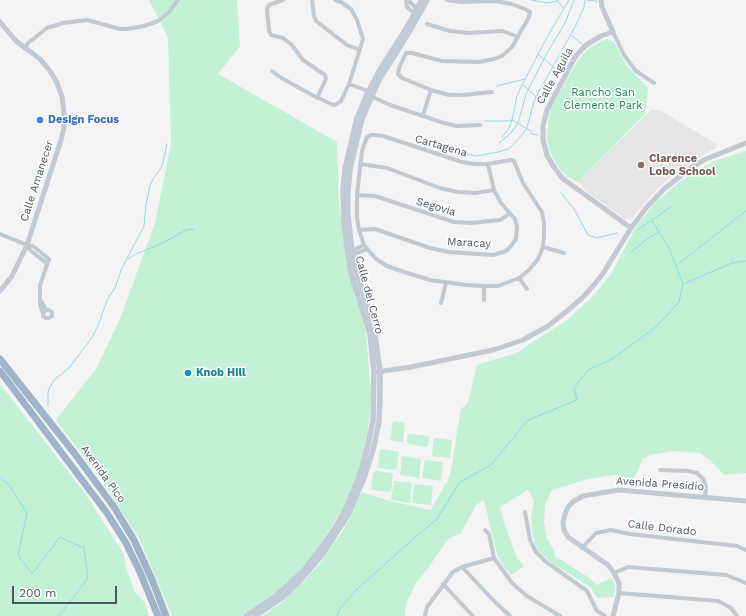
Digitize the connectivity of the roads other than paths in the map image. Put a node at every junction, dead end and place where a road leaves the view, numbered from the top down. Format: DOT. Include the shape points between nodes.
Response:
graph roads {
  1 [pos="178,0"];
  2 [pos="283,0"];
  3 [pos="312,0"];
  4 [pos="335,0"];
  5 [pos="407,0"];
  6 [pos="422,0"];
  7 [pos="426,0"];
  8 [pos="447,0"];
  9 [pos="601,0"];
  10 [pos="418,13"];
  11 [pos="0,22"];
  12 [pos="426,24"];
  13 [pos="613,32"];
  14 [pos="518,37"];
  15 [pos="25,48"];
  16 [pos="360,50"];
  17 [pos="272,71"];
  18 [pos="654,83"];
  19 [pos="349,84"];
  20 [pos="431,90"];
  21 [pos="492,92"];
  22 [pos="370,94"];
  23 [pos="317,98"];
  24 [pos="422,115"];
  25 [pos="480,125"];
  26 [pos="746,143"];
  27 [pos="360,164"];
  28 [pos="488,164"];
  29 [pos="494,190"];
  30 [pos="357,195"];
  31 [pos="510,213"];
  32 [pos="631,228"];
  33 [pos="359,230"];
  34 [pos="0,234"];
  35 [pos="27,245"];
  36 [pos="543,246"];
  37 [pos="365,247"];
  38 [pos="350,253"];
  39 [pos="564,253"];
  40 [pos="519,278"];
  41 [pos="446,283"];
  42 [pos="484,286"];
  43 [pos="527,289"];
  44 [pos="0,291"];
  45 [pos="484,300"];
  46 [pos="441,303"];
  47 [pos="45,311"];
  48 [pos="0,359"];
  49 [pos="0,371"];
  50 [pos="377,372"];
  51 [pos="660,470"];
  52 [pos="705,497"];
  53 [pos="746,501"];
  54 [pos="525,512"];
  55 [pos="485,530"];
  56 [pos="582,548"];
  57 [pos="746,550"];
  58 [pos="494,558"];
  59 [pos="462,567"];
  60 [pos="614,573"];
  61 [pos="746,583"];
  62 [pos="443,584"];
  63 [pos="619,593"];
  64 [pos="158,616"];
  65 [pos="166,616"];
  66 [pos="246,616"];
  67 [pos="255,616"];
  68 [pos="425,616"];
  69 [pos="473,616"];
  70 [pos="510,616"];
  71 [pos="560,616"];
  72 [pos="605,616"];
  73 [pos="613,616"];
  74 [pos="737,616"];
  1 -- 15 [label="street" via="158,21 144,26 120,29 87,20 63,23 47,28"];
  2 -- 23 [label="street" via="269,5 267,9 271,35 283,38 303,60 325,75 326,79"];
  3 -- 16 [label="street" via="316,21 347,45"];
  4 -- 16 [label="street" via="346,5 354,14 363,39"];
  5 -- 10 [label="street" via="407,7"];
  6 -- 10 [label="main road, Calle del Cerro"];
  7 -- 10 [label="main road, Calle del Cerro"];
  8 -- 14 [label="street" via="495,1 527,10 530,12 529,18"];
  9 -- 13 [label="street"];
  10 -- 22 [label="main road, Calle del Cerro"];
  11 -- 15 [label="street, Calle Amanecer"];
  12 -- 14 [label="street" via="450,31 503,31"];
  13 -- 18 [label="street" via="636,70"];
  13 -- 32 [label="street, Calle Aguila" via="586,45 575,57 544,117 543,136 544,146 556,172"];
  14 -- 20 [label="street" via="512,48 494,60 442,61 406,53 398,74"];
  15 -- 35 [label="street, Calle Amanecer" via="40,59 50,71 62,97 64,113 62,140"];
  16 -- 19 [label="street"];
  17 -- 23 [label="street"];
  19 -- 22 [label="street"];
  19 -- 23 [label="street" via="338,104"];
  20 -- 21 [label="street" via="449,95"];
  20 -- 24 [label="street"];
  22 -- 24 [label="street" via="390,105"];
  22 -- 38 [label="main road, Calle del Cerro" via="350,169"];
  24 -- 25 [label="street" via="457,126"];
  26 -- 32 [label="street" via="706,159 678,178 656,196"];
  27 -- 28 [label="street, Cartagena" via="368,137 374,135 462,162"];
  27 -- 29 [label="street" via="387,168 458,192"];
  27 -- 30 [label="street"];
  28 -- 29 [label="street, Maracay"];
  28 -- 36 [label="street, Cartagena" via="512,160 516,163 523,183 542,212"];
  29 -- 31 [label="street, Maracay"];
  30 -- 31 [label="street, Segovia" via="374,196 454,222 500,220"];
  30 -- 33 [label="street"];
  31 -- 33 [label="street, Maracay" via="517,227 516,239 506,250 493,255 449,252 375,229"];
  32 -- 50 [label="street" via="604,272 582,298 567,312 523,340 493,350"];
  33 -- 37 [label="street"];
  34 -- 35 [label="street"];
  35 -- 44 [label="street, Calle Amanecer" via="12,276"];
  35 -- 47 [label="street" via="33,246 49,259 40,285 40,296"];
  36 -- 39 [label="street"];
  36 -- 40 [label="street" via="538,258"];
  37 -- 38 [label="street" via="355,254"];
  37 -- 41 [label="street" via="387,266"];
  38 -- 50 [label="main road, Calle del Cerro" via="351,273 370,334"];
  40 -- 42 [label="street" via="498,286"];
  40 -- 43 [label="street"];
  41 -- 42 [label="street"];
  41 -- 46 [label="street"];
  42 -- 45 [label="street"];
  48 -- 65 [label="highway, Avenida Pico" via="114,507 134,540"];
  49 -- 64 [label="highway, Avenida Pico" via="111,518 126,543"];
  50 -- 66 [label="main road, Calle del Cerro" via="373,421 367,449 345,511 304,570 274,597"];
  50 -- 67 [label="main road, Calle del Cerro" via="379,422 364,478 349,513 324,554 310,571 283,597"];
  51 -- 52 [label="street" via="688,470 697,473 703,478 706,486"];
  52 -- 53 [label="street, Avenida Presidio"];
  52 -- 56 [label="street, Avenida Presidio" via="619,490 583,496 568,507 563,522 568,538"];
  54 -- 72 [label="street" via="530,540 536,552 587,591 597,611"];
  55 -- 58 [label="street" via="489,534"];
  56 -- 57 [label="street, Calle Dorado" via="596,533 611,530 737,546"];
  56 -- 60 [label="street, Avenida Presidio" via="608,565"];
  58 -- 59 [label="street"];
  58 -- 71 [label="street" via="522,593"];
  59 -- 62 [label="street" via="453,572"];
  59 -- 70 [label="street"];
  60 -- 61 [label="street" via="628,567 726,575"];
  60 -- 63 [label="street"];
  62 -- 68 [label="street" via="427,607"];
  62 -- 69 [label="street"];
  63 -- 73 [label="street"];
  63 -- 74 [label="street" via="718,601 731,608"];
}
